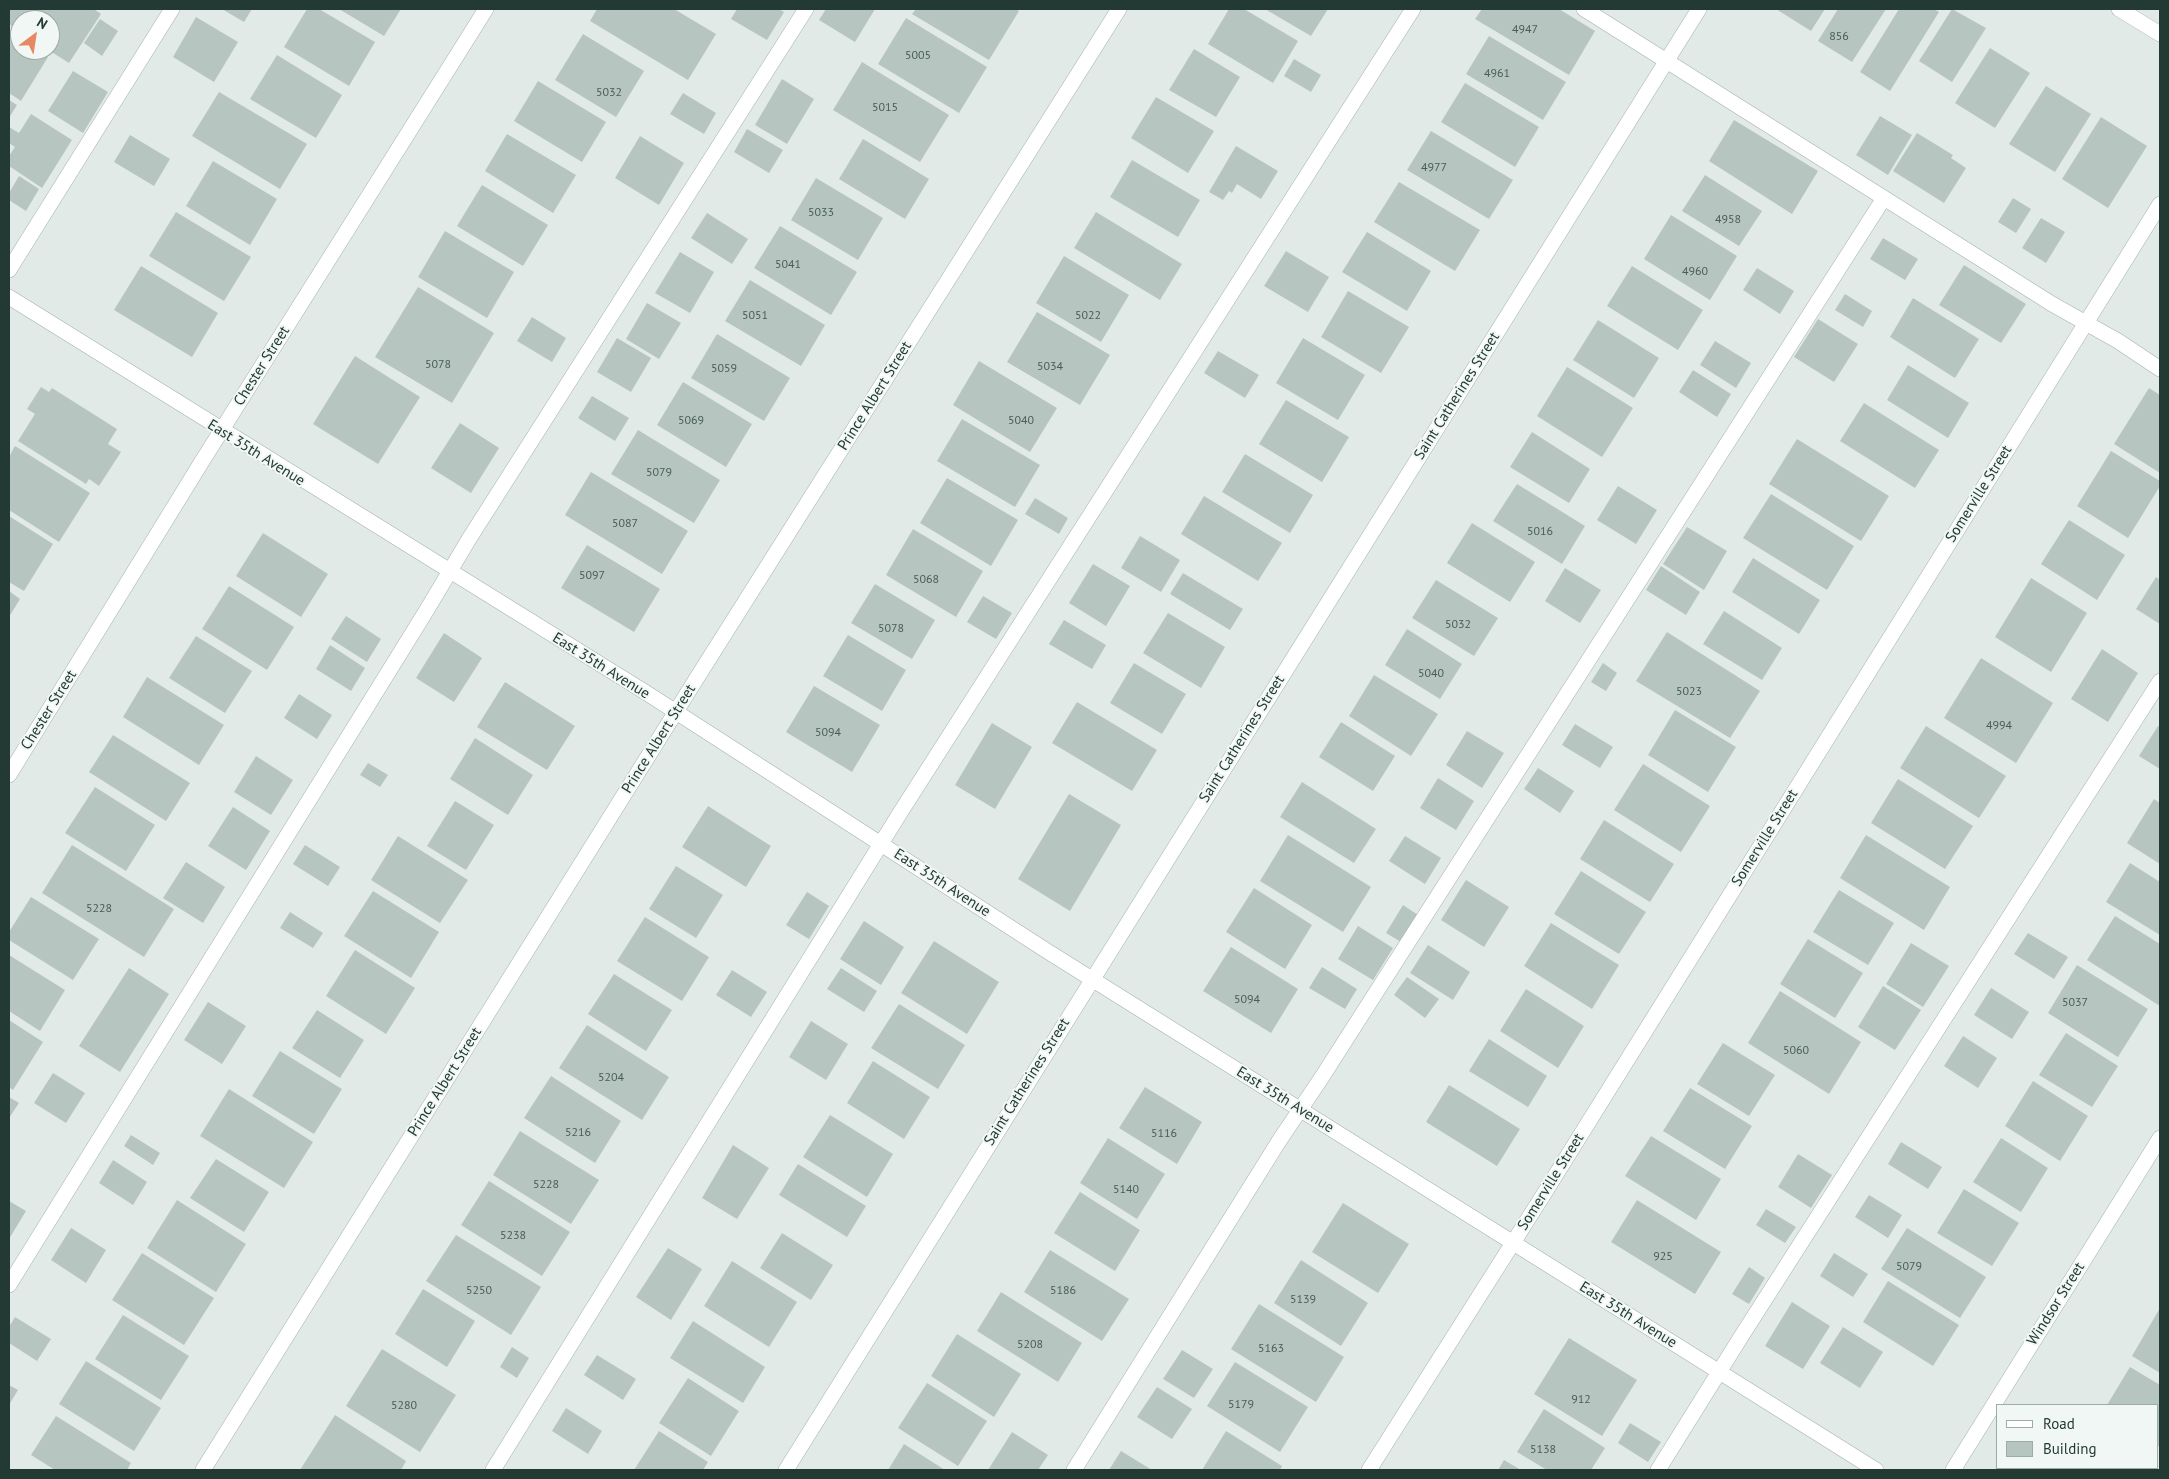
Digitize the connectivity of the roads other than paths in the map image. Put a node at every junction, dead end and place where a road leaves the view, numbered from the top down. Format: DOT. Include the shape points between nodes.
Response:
graph roads {
  1 [pos="172,9"];
  2 [pos="486,9"];
  3 [pos="806,9"];
  4 [pos="1118,9"];
  5 [pos="1413,9"];
  6 [pos="1584,9"];
  7 [pos="1699,9"];
  8 [pos="2119,9"];
  9 [pos="2160,34"];
  10 [pos="1666,61"];
  11 [pos="1884,198"];
  12 [pos="2160,204"];
  13 [pos="9,270"];
  14 [pos="9,297"];
  15 [pos="2085,323"];
  16 [pos="2160,369"];
  17 [pos="221,431"];
  18 [pos="449,572"];
  19 [pos="2160,681"];
  20 [pos="676,713"];
  21 [pos="9,775"];
  22 [pos="881,844"];
  23 [pos="1092,979"];
  24 [pos="1300,1110"];
  25 [pos="2160,1138"];
  26 [pos="1513,1243"];
  27 [pos="9,1285"];
  28 [pos="1719,1372"];
  29 [pos="203,1470"];
  30 [pos="493,1470"];
  31 [pos="786,1470"];
  32 [pos="1074,1470"];
  33 [pos="1369,1470"];
  34 [pos="1658,1470"];
  35 [pos="1876,1470"];
  36 [pos="1953,1470"];
  1 -- 13 [label="street"];
  2 -- 17 [label="street, Chester Street"];
  3 -- 18 [label="street"];
  4 -- 20 [label="street, Prince Albert Street"];
  5 -- 22 [label="street"];
  6 -- 10 [label="street"];
  7 -- 10 [label="street, Saint Catherines Street"];
  8 -- 9 [label="street"];
  10 -- 11 [label="street"];
  10 -- 23 [label="street, Saint Catherines Street"];
  11 -- 15 [label="street"];
  11 -- 24 [label="street"];
  12 -- 15 [label="street, Somerville Street"];
  14 -- 17 [label="street, East 35th Avenue"];
  15 -- 16 [label="street"];
  15 -- 26 [label="street, Somerville Street"];
  17 -- 18 [label="street, East 35th Avenue"];
  17 -- 21 [label="street, Chester Street"];
  18 -- 20 [label="street, East 35th Avenue"];
  18 -- 27 [label="street"];
  19 -- 28 [label="street"];
  20 -- 22 [label="street, East 35th Avenue"];
  20 -- 29 [label="street, Prince Albert Street"];
  22 -- 23 [label="street, East 35th Avenue"];
  22 -- 30 [label="street"];
  23 -- 24 [label="street, East 35th Avenue"];
  23 -- 31 [label="street, Saint Catherines Street"];
  24 -- 26 [label="street, East 35th Avenue"];
  24 -- 32 [label="street"];
  25 -- 36 [label="street, Windsor Street"];
  26 -- 28 [label="street, East 35th Avenue"];
  26 -- 33 [label="street, Somerville Street"];
  28 -- 34 [label="street"];
  28 -- 35 [label="street, East 35th Avenue"];
}
